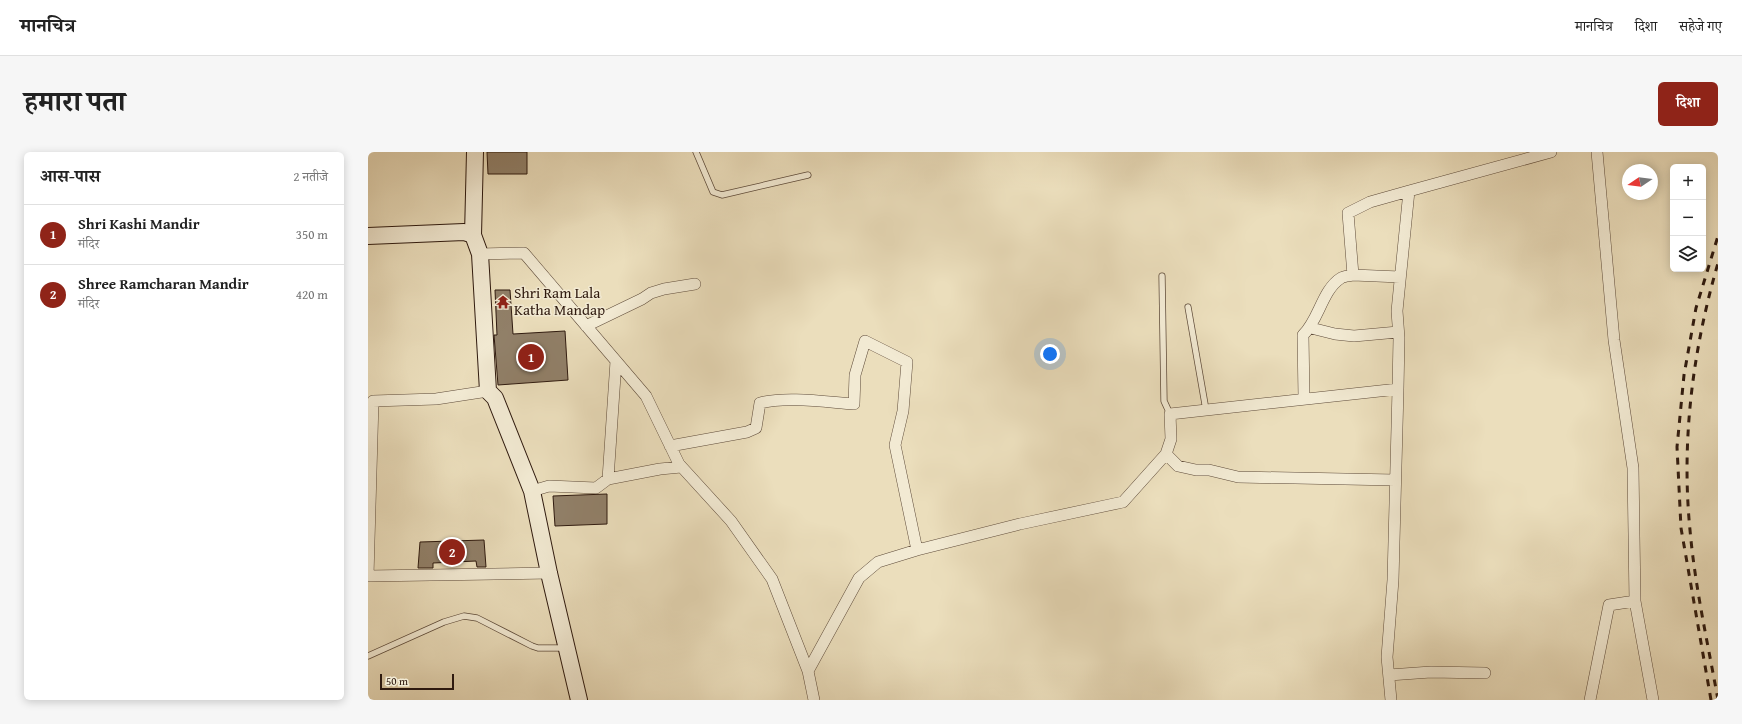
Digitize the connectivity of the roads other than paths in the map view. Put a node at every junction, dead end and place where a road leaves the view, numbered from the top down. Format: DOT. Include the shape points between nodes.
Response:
graph roads {
  1 [pos="475,152"];
  2 [pos="696,152"];
  3 [pos="1551,152"];
  4 [pos="1597,152"];
  5 [pos="808,174"];
  6 [pos="1408,191"];
  7 [pos="473,235"];
  8 [pos="368,236"];
  9 [pos="480,254"];
  10 [pos="1353,275"];
  11 [pos="1162,276"];
  12 [pos="1400,277"];
  13 [pos="695,284"];
  14 [pos="1188,307"];
  15 [pos="586,326"];
  16 [pos="1311,328"];
  17 [pos="1398,332"];
  18 [pos="616,361"];
  19 [pos="1398,389"];
  20 [pos="488,391"];
  21 [pos="1304,398"];
  22 [pos="1206,410"];
  23 [pos="1170,414"];
  24 [pos="370,443"];
  25 [pos="670,446"];
  26 [pos="1166,454"];
  27 [pos="681,467"];
  28 [pos="608,479"];
  29 [pos="1396,480"];
  30 [pos="532,491"];
  31 [pos="917,550"];
  32 [pos="549,573"];
  33 [pos="368,576"];
  34 [pos="1635,601"];
  35 [pos="566,648"];
  36 [pos="368,656"];
  37 [pos="808,671"];
  38 [pos="1485,673"];
  39 [pos="1389,675"];
  40 [pos="579,700"];
  41 [pos="814,700"];
  42 [pos="1391,700"];
  43 [pos="1590,700"];
  44 [pos="1652,700"];
  1 -- 7 [label="main road"];
  2 -- 5 [label="lane" via="713,192 722,195"];
  3 -- 6 [label="street"];
  4 -- 34 [label="street" via="1614,340 1633,468"];
  6 -- 10 [label="street" via="1370,202 1348,213"];
  6 -- 12 [label="street"];
  7 -- 8 [label="main road" via="464,232"];
  7 -- 9 [label="main road"];
  9 -- 15 [label="street" via="524,253"];
  9 -- 20 [label="main road"];
  10 -- 12 [label="street"];
  10 -- 16 [label="street" via="1341,278 1332,287"];
  11 -- 23 [label="lane" via="1164,401"];
  12 -- 17 [label="street"];
  13 -- 15 [label="street" via="651,293"];
  14 -- 22 [label="lane"];
  15 -- 18 [label="street"];
  16 -- 17 [label="street" via="1354,336"];
  16 -- 21 [label="street" via="1302,335"];
  17 -- 19 [label="street"];
  18 -- 25 [label="street" via="646,396"];
  18 -- 28 [label="street"];
  19 -- 21 [label="street"];
  19 -- 29 [label="street"];
  20 -- 24 [label="street" via="436,399 372,401"];
  20 -- 30 [label="main road" via="495,398"];
  21 -- 22 [label="street"];
  22 -- 23 [label="street"];
  23 -- 26 [label="street" via="1171,439"];
  24 -- 33 [label="street"];
  25 -- 27 [label="street"];
  25 -- 31 [label="street" via="747,432 756,428 760,403 767,401 854,404 855,375 865,341 907,362 903,411 895,445"];
  26 -- 29 [label="street" via="1178,466 1209,470 1238,478"];
  26 -- 31 [label="street" via="1123,502"];
  27 -- 28 [label="street"];
  27 -- 37 [label="street" via="731,521 772,579"];
  28 -- 30 [label="street" via="596,488 549,486"];
  29 -- 39 [label="street" via="1393,580 1387,657"];
  30 -- 32 [label="main road"];
  31 -- 37 [label="street" via="878,562 859,578"];
  32 -- 33 [label="street"];
  32 -- 35 [label="main road"];
  34 -- 43 [label="street" via="1609,605"];
  34 -- 44 [label="street"];
  35 -- 36 [label="lane" via="538,648 477,618 464,616 444,622"];
  35 -- 40 [label="main road"];
  37 -- 41 [label="street"];
  38 -- 39 [label="street" via="1431,672"];
  39 -- 42 [label="street"];
}
